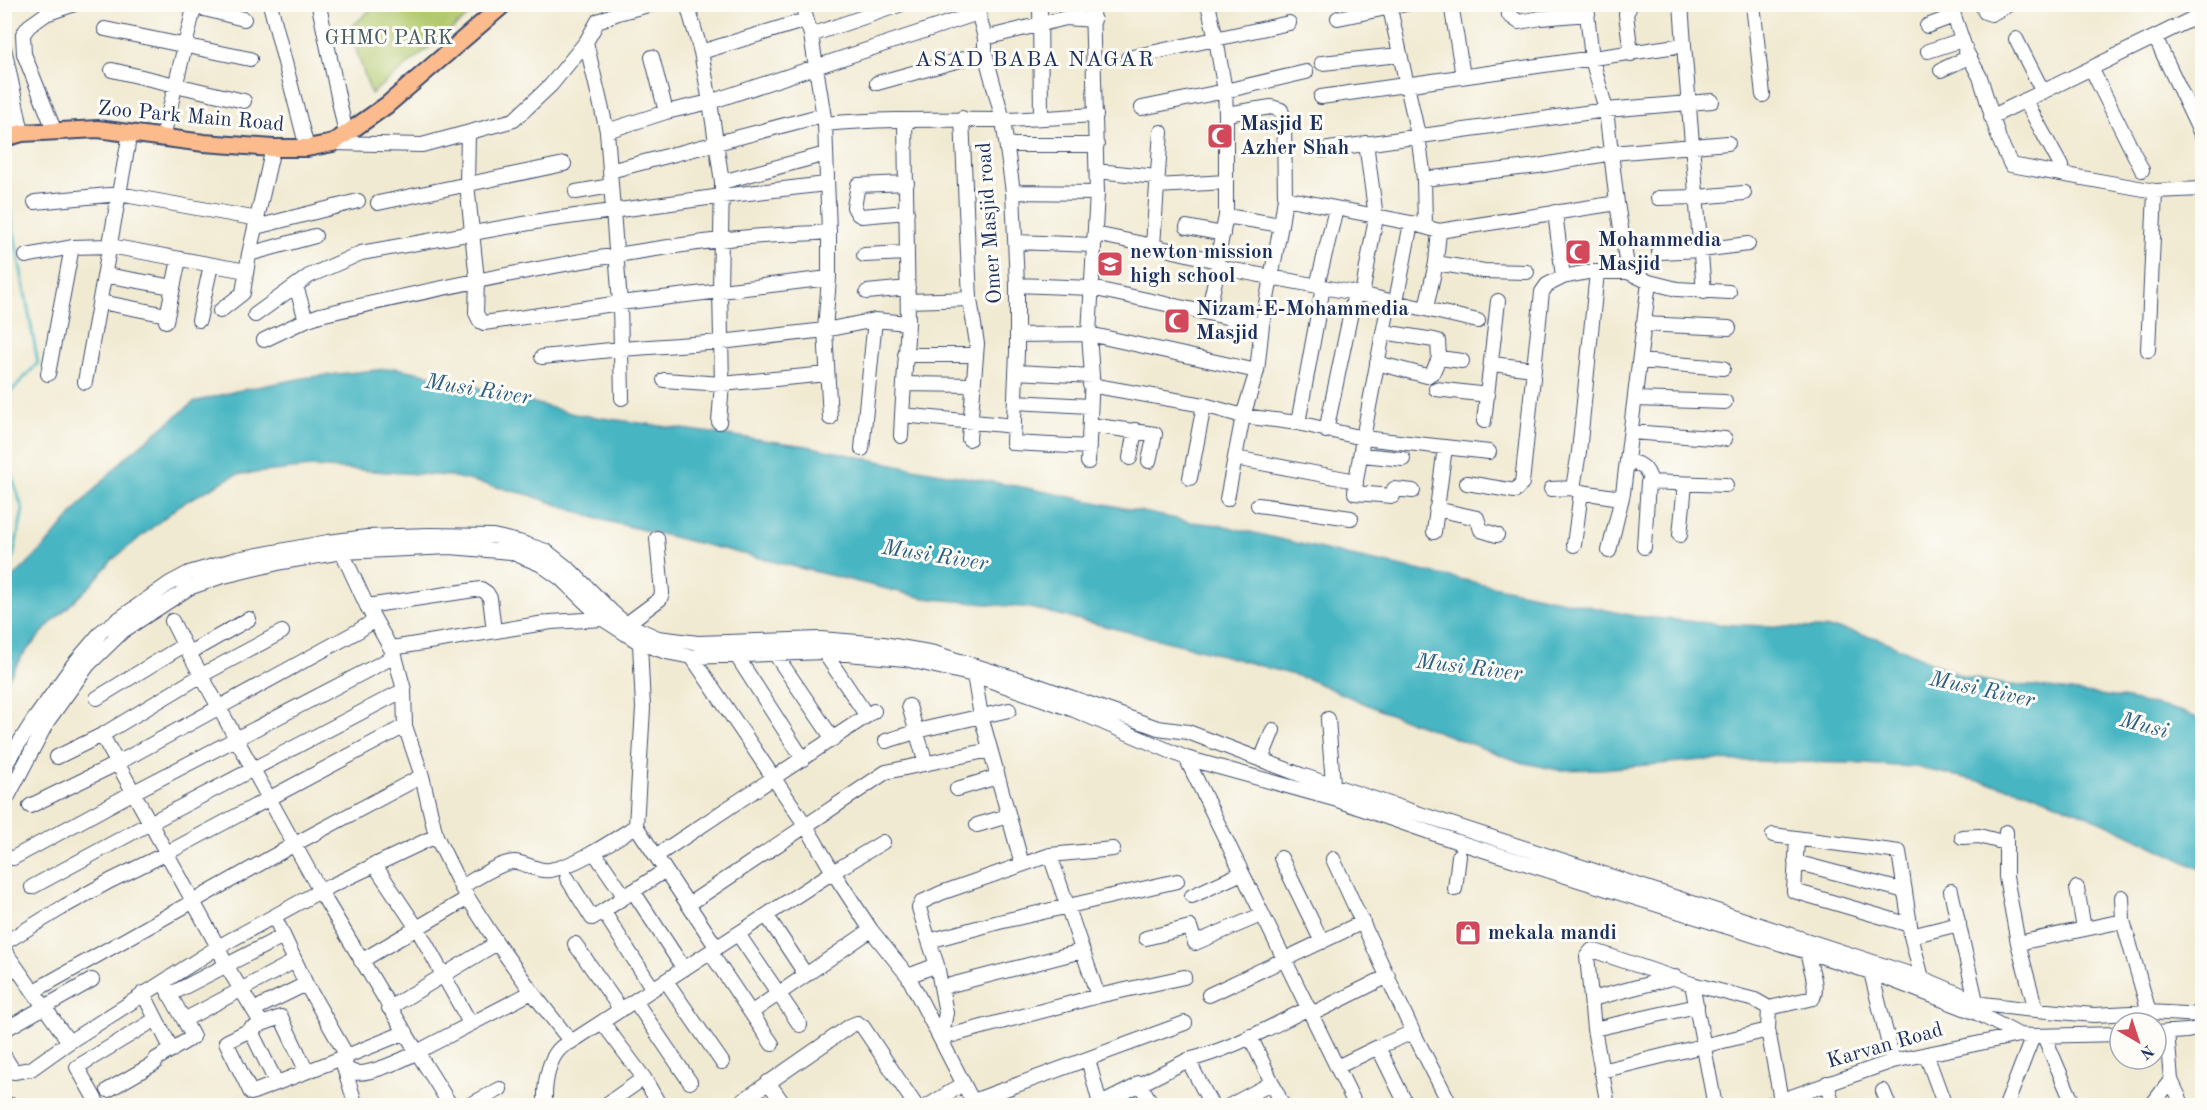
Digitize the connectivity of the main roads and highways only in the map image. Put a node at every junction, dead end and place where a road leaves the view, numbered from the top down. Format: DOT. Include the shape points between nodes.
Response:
graph roads {
  1 [pos="504,4"];
  2 [pos="4,138"];
  1 -- 2 [label="main road, Zoo Park Main Road" via="387,105 339,138 308,148 204,143 98,129 22,133"];
}
